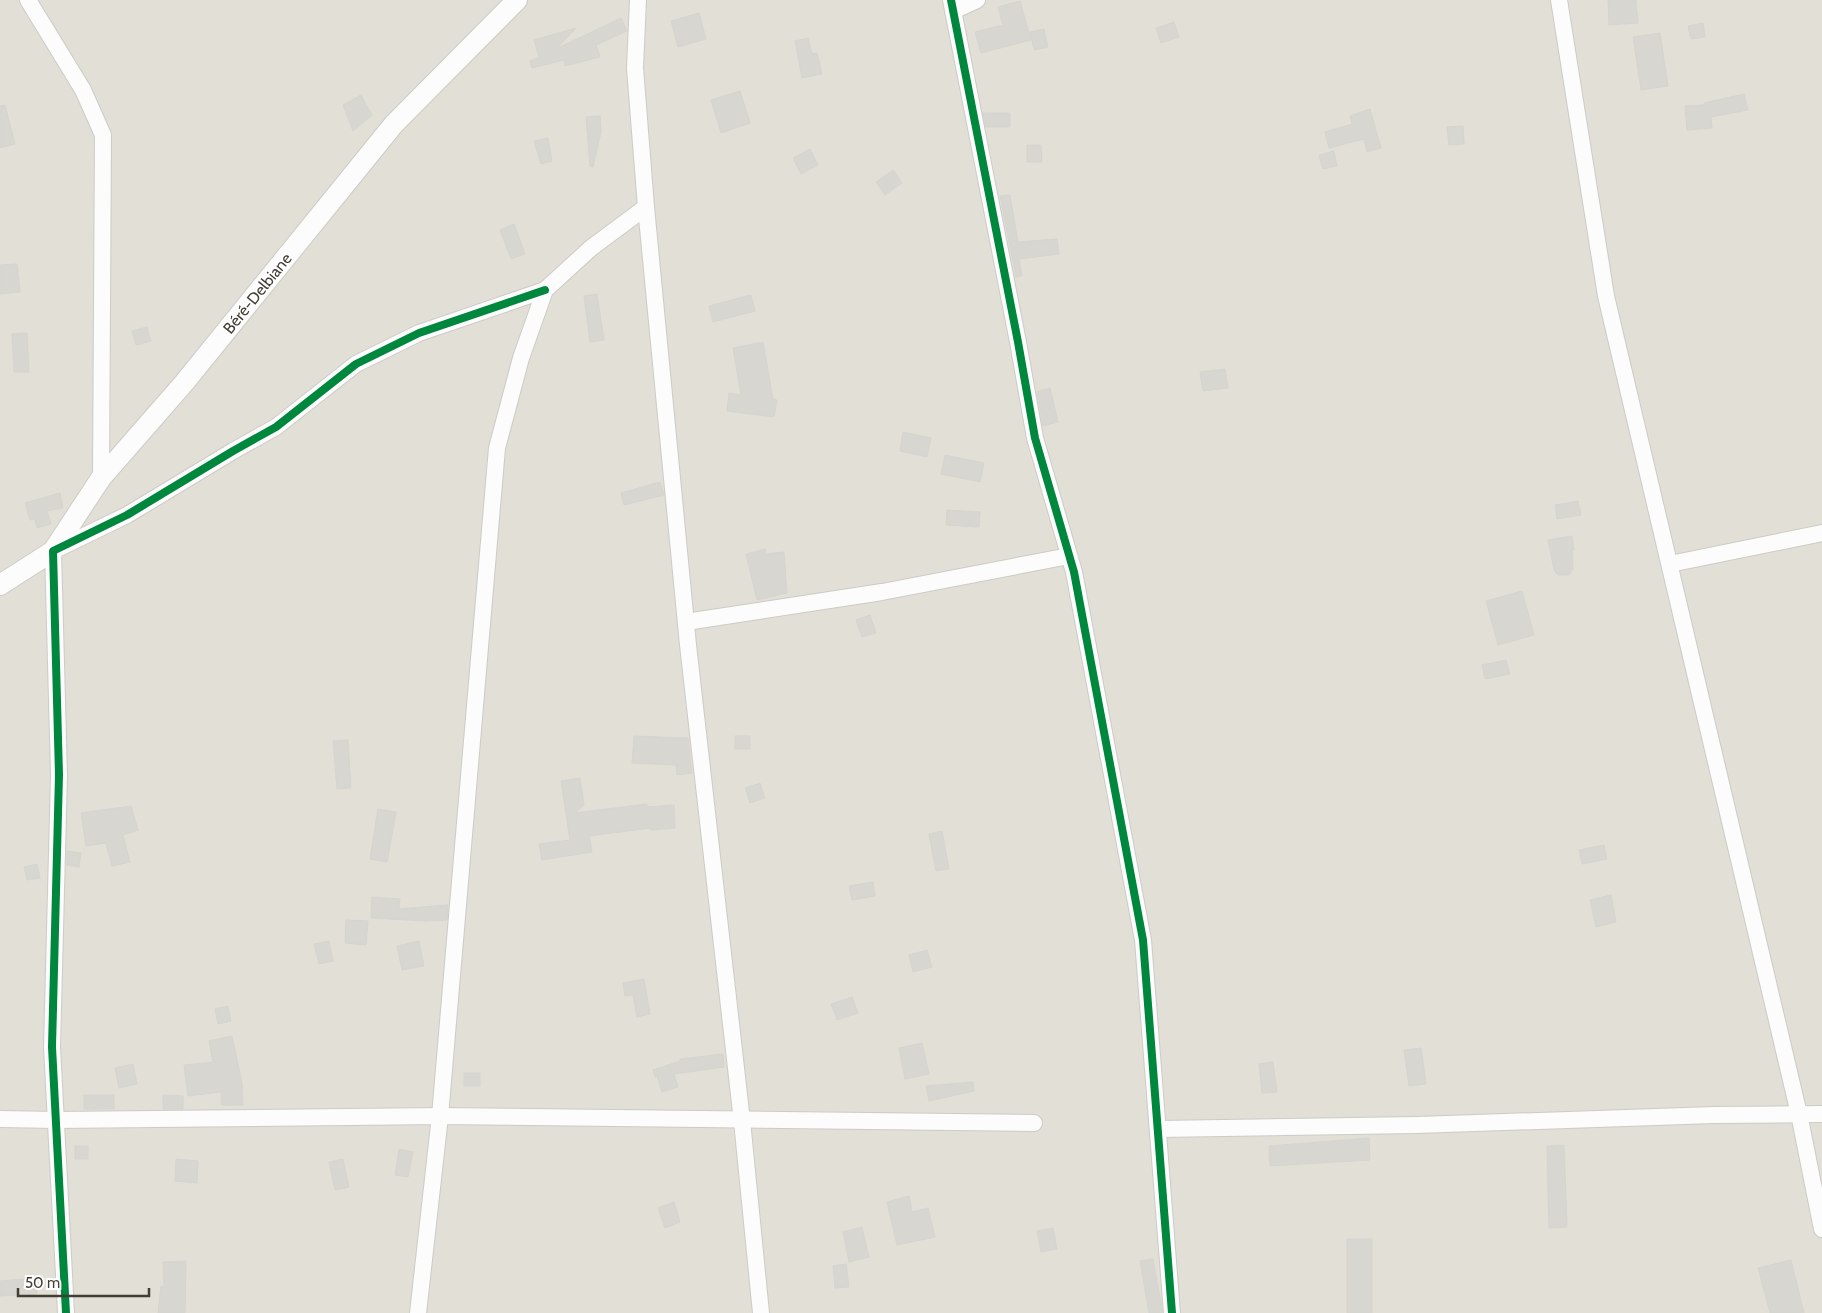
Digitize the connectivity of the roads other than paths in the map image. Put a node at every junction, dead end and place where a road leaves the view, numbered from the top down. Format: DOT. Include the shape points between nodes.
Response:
graph roads {
  1 [pos="28,0"];
  2 [pos="517,0"];
  3 [pos="638,0"];
  4 [pos="977,0"];
  5 [pos="1559,0"];
  6 [pos="952,6"];
  7 [pos="646,207"];
  8 [pos="545,290"];
  9 [pos="101,478"];
  10 [pos="1822,533"];
  11 [pos="53,552"];
  12 [pos="1069,556"];
  13 [pos="1670,564"];
  14 [pos="0,585"];
  15 [pos="686,622"];
  16 [pos="1799,1114"];
  17 [pos="1822,1114"];
  18 [pos="440,1116"];
  19 [pos="0,1119"];
  20 [pos="56,1120"];
  21 [pos="742,1120"];
  22 [pos="1034,1123"];
  23 [pos="1158,1129"];
  24 [pos="1822,1229"];
  25 [pos="66,1313"];
  26 [pos="418,1313"];
  27 [pos="761,1313"];
  28 [pos="1172,1313"];
  1 -- 9 [label="street" via="83,90 103,135"];
  2 -- 9 [label="street, Béré-Delbiane" via="394,124 184,384"];
  3 -- 7 [label="street" via="635,68"];
  4 -- 6 [label="street"];
  5 -- 13 [label="street" via="1606,296"];
  6 -- 12 [label="street" via="1035,438"];
  7 -- 8 [label="street" via="591,248"];
  7 -- 15 [label="street"];
  8 -- 11 [label="street" via="419,333 356,364 276,428 127,515"];
  8 -- 18 [label="street" via="521,358 498,448"];
  9 -- 11 [label="street, Béré-Delbiane"];
  10 -- 13 [label="street"];
  11 -- 14 [label="street, Béré-Delbiane"];
  11 -- 20 [label="street" via="59,775 52,1047"];
  12 -- 15 [label="street" via="882,592"];
  12 -- 23 [label="street" via="1143,940"];
  13 -- 16 [label="street"];
  15 -- 21 [label="street"];
  16 -- 17 [label="street"];
  16 -- 23 [label="street"];
  16 -- 24 [label="street"];
  18 -- 20 [label="street"];
  18 -- 21 [label="street"];
  18 -- 26 [label="street"];
  19 -- 20 [label="street"];
  20 -- 25 [label="street"];
  21 -- 22 [label="street"];
  21 -- 27 [label="street"];
  23 -- 28 [label="street"];
}
